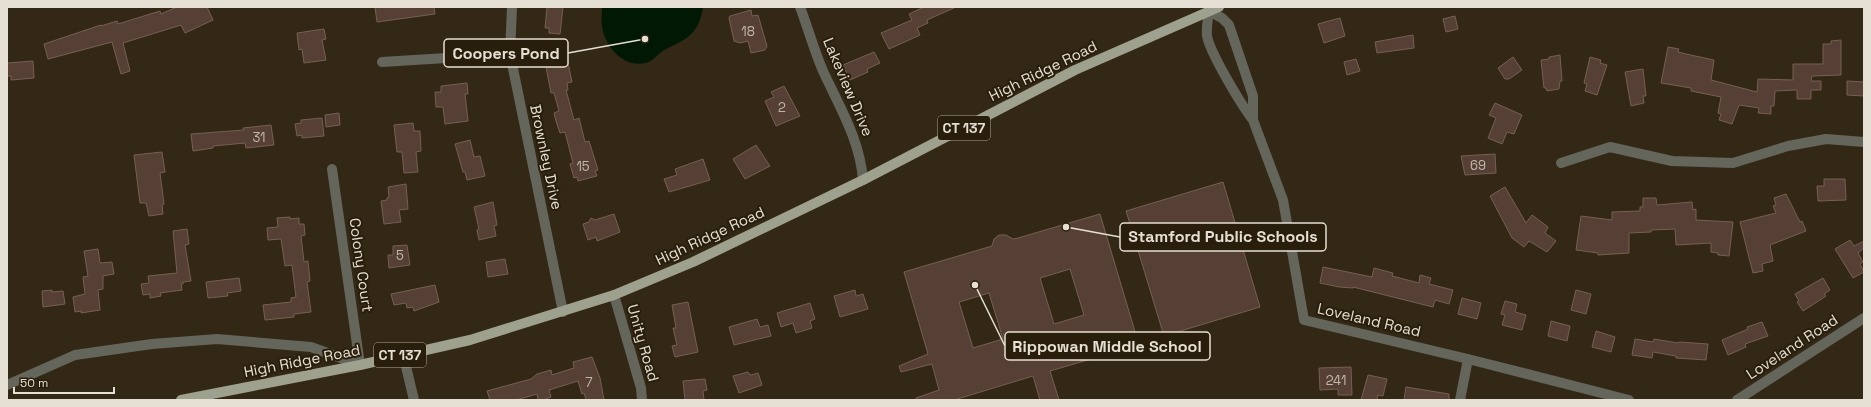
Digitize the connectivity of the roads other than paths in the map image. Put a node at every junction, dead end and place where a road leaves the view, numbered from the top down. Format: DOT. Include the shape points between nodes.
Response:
graph roads {
  1 [pos="512,7"];
  2 [pos="800,7"];
  3 [pos="1214,9"];
  4 [pos="510,54"];
  5 [pos="382,62"];
  6 [pos="1254,120"];
  7 [pos="1864,142"];
  8 [pos="1561,163"];
  9 [pos="332,169"];
  10 [pos="863,180"];
  11 [pos="614,295"];
  12 [pos="563,312"];
  13 [pos="1864,318"];
  14 [pos="403,354"];
  15 [pos="1468,359"];
  16 [pos="360,365"];
  17 [pos="7,385"];
  18 [pos="181,400"];
  19 [pos="414,400"];
  20 [pos="642,400"];
  21 [pos="1460,400"];
  22 [pos="1629,400"];
  23 [pos="1737,400"];
  1 -- 4 [label="street, Brownley Drive"];
  2 -- 10 [label="street, Lakeview Drive" via="823,69 856,141"];
  3 -- 6 [label="street, Loveland Road" via="1229,24 1233,34 1253,96"];
  3 -- 6 [label="street, Loveland Road" via="1207,26 1209,43 1243,109"];
  3 -- 10 [label="main road, High Ridge Road / CT 137" via="1075,70"];
  4 -- 5 [label="street"];
  4 -- 12 [label="street, Brownley Drive"];
  6 -- 15 [label="street, Loveland Road" via="1283,200 1304,320"];
  7 -- 8 [label="street" via="1826,139 1788,146 1733,163 1672,161 1610,147"];
  9 -- 16 [label="street, Colony Court"];
  10 -- 11 [label="main road, High Ridge Road / CT 137" via="694,262"];
  11 -- 12 [label="main road, High Ridge Road / CT 137"];
  11 -- 20 [label="street, Unity Road" via="641,388"];
  12 -- 14 [label="main road, High Ridge Road / CT 137" via="470,340"];
  13 -- 23 [label="street, Loveland Road"];
  14 -- 16 [label="main road, High Ridge Road / CT 137"];
  14 -- 19 [label="street"];
  15 -- 21 [label="street"];
  15 -- 22 [label="street, Loveland Road"];
  16 -- 17 [label="street" via="311,347 217,340 152,344 74,355"];
  16 -- 18 [label="main road, High Ridge Road / CT 137"];
}
